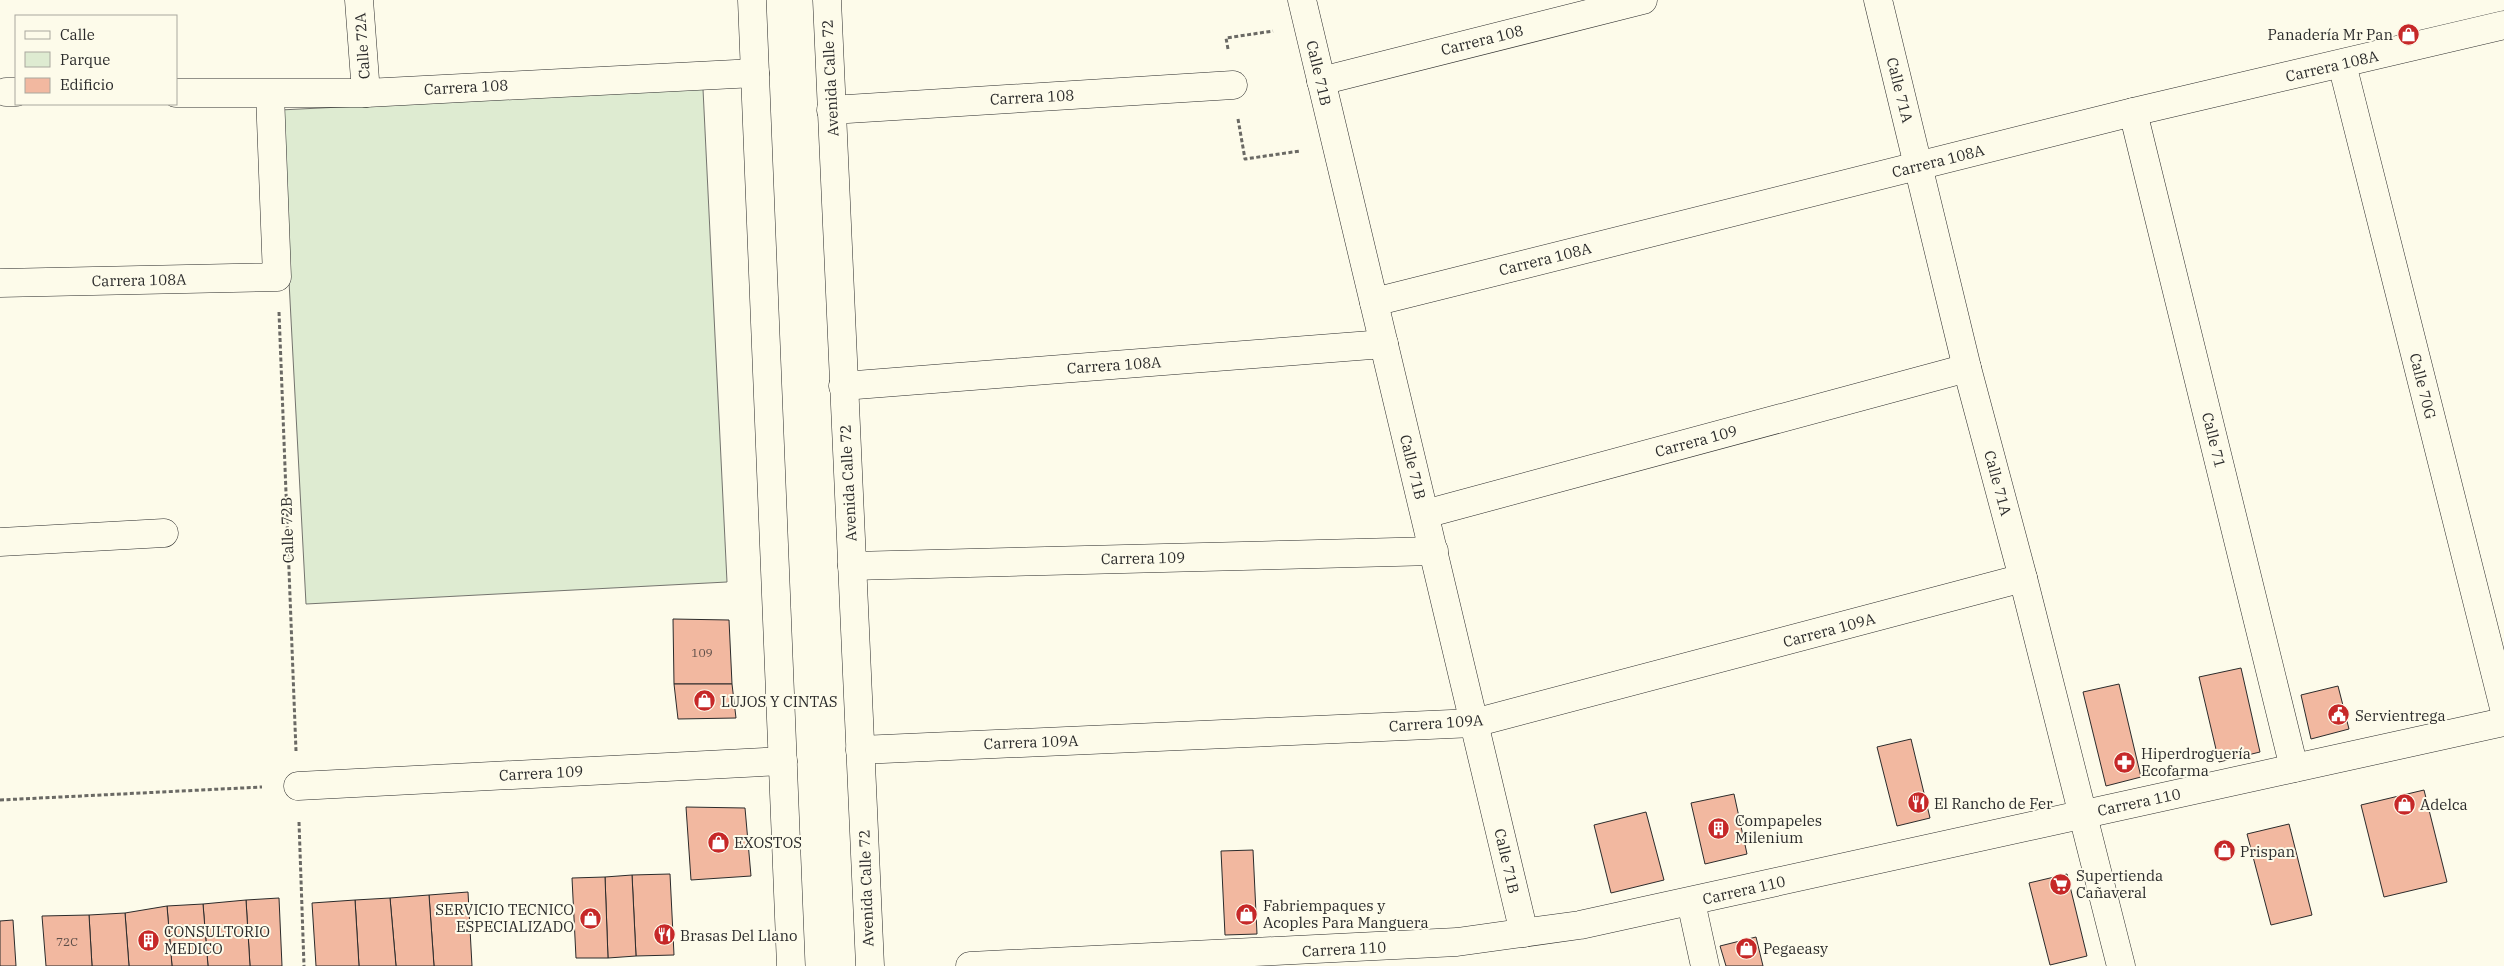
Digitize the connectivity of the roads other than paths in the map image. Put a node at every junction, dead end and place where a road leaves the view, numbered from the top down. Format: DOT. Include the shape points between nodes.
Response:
graph roads {
  1 [pos="360,0"];
  2 [pos="752,0"];
  3 [pos="826,0"];
  4 [pos="1302,0"];
  5 [pos="1643,0"];
  6 [pos="1878,0"];
  7 [pos="2504,24"];
  8 [pos="2342,64"];
  9 [pos="755,73"];
  10 [pos="1322,81"];
  11 [pos="1233,85"];
  12 [pos="178,93"];
  13 [pos="366,93"];
  14 [pos="270,94"];
  15 [pos="832,110"];
  16 [pos="2133,112"];
  17 [pos="1919,166"];
  18 [pos="0,282"];
  19 [pos="1374,302"];
  20 [pos="1384,344"];
  21 [pos="1967,368"];
  22 [pos="843,386"];
  23 [pos="1425,514"];
  24 [pos="164,533"];
  25 [pos="0,542"];
  26 [pos="1434,551"];
  27 [pos="852,566"];
  28 [pos="2023,578"];
  29 [pos="2504,708"];
  30 [pos="2504,722"];
  31 [pos="1474,723"];
  32 [pos="860,750"];
  33 [pos="783,761"];
  34 [pos="2294,768"];
  35 [pos="298,786"];
  36 [pos="2083,814"];
  37 [pos="1690,902"];
  38 [pos="1524,933"];
  39 [pos="792,966"];
  40 [pos="870,966"];
  41 [pos="970,966"];
  42 [pos="1705,966"];
  43 [pos="2121,966"];
  1 -- 13 [label="street, Calle 72A"];
  2 -- 9 [label="street"];
  3 -- 15 [label="street, Avenida Calle 72"];
  4 -- 10 [label="street, Calle 71B"];
  5 -- 10 [label="street, Carrera 108"];
  6 -- 17 [label="street, Calle 71A"];
  7 -- 8 [label="street, Carrera 108A"];
  8 -- 16 [label="street, Carrera 108A"];
  8 -- 29 [label="street, Calle 70G"];
  9 -- 13 [label="street, Carrera 108"];
  9 -- 33 [label="street"];
  10 -- 19 [label="street, Calle 71B"];
  11 -- 15 [label="street, Carrera 108"];
  12 -- 14 [label="street, Carrera 108"];
  13 -- 14 [label="street, Carrera 108"];
  14 -- 18 [label="street, Carrera 108A" via="277,277"];
  15 -- 22 [label="street, Avenida Calle 72"];
  16 -- 17 [label="street, Carrera 108A"];
  16 -- 34 [label="street, Calle 71"];
  17 -- 19 [label="street, Carrera 108A"];
  17 -- 21 [label="street, Calle 71A"];
  19 -- 20 [label="street, Calle 71B"];
  20 -- 22 [label="street, Carrera 108A"];
  20 -- 23 [label="street, Calle 71B"];
  21 -- 23 [label="street, Carrera 109"];
  21 -- 28 [label="street, Calle 71A"];
  22 -- 27 [label="street, Avenida Calle 72"];
  23 -- 26 [label="street, Calle 71B"];
  24 -- 25 [label="street"];
  26 -- 27 [label="street, Carrera 109"];
  26 -- 31 [label="street, Calle 71B"];
  27 -- 32 [label="street, Avenida Calle 72"];
  28 -- 31 [label="street, Carrera 109A"];
  28 -- 36 [label="street, Calle 71A"];
  30 -- 34 [label="street, Carrera 110"];
  31 -- 32 [label="street, Carrera 109A"];
  31 -- 38 [label="street, Calle 71B"];
  32 -- 40 [label="street, Avenida Calle 72"];
  33 -- 35 [label="street, Carrera 109"];
  33 -- 39 [label="street"];
  34 -- 36 [label="street, Carrera 110"];
  36 -- 37 [label="street, Carrera 110"];
  36 -- 43 [label="street, Calle 71A"];
  37 -- 38 [label="street, Carrera 110"];
  37 -- 42 [label="street"];
  38 -- 41 [label="street, Carrera 110" via="1399,946"];
}
